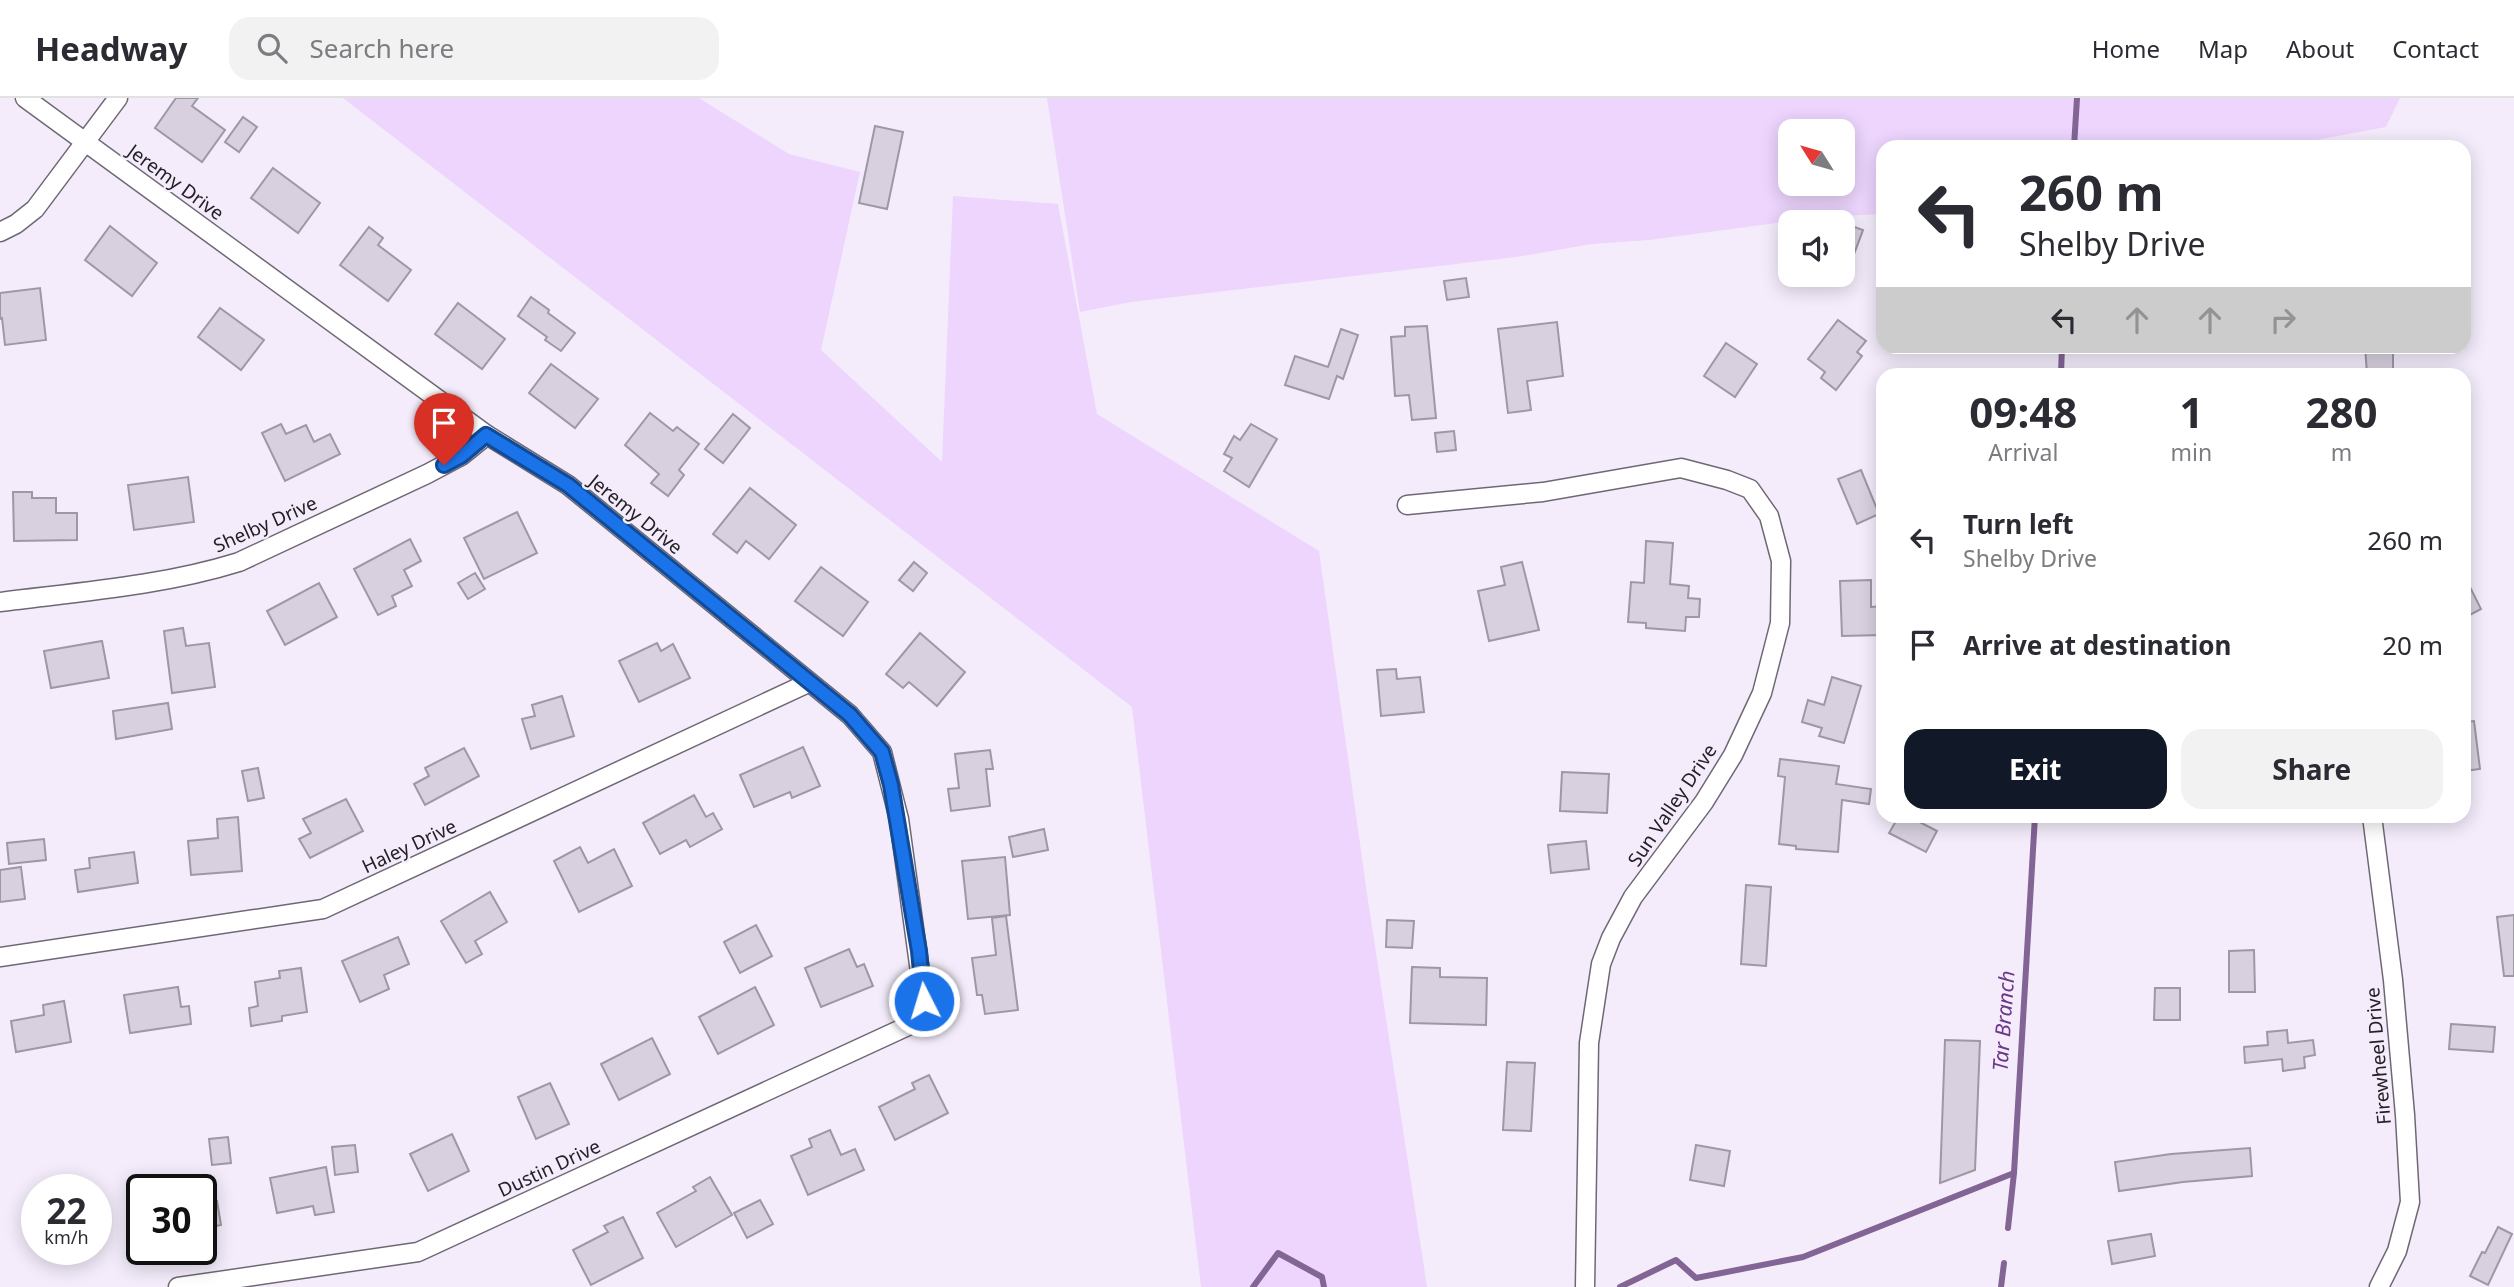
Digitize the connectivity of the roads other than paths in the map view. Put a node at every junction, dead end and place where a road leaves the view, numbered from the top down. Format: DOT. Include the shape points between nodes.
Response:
graph roads {
  1 [pos="25,98"];
  2 [pos="118,98"];
  3 [pos="85,142"];
  4 [pos="0,232"];
  5 [pos="486,435"];
  6 [pos="1407,505"];
  7 [pos="0,602"];
  8 [pos="808,683"];
  9 [pos="2373,823"];
  10 [pos="0,957"];
  11 [pos="916,1017"];
  12 [pos="178,1287"];
  13 [pos="1585,1287"];
  14 [pos="2379,1287"];
  1 -- 3 [label="street, Jeremy Drive"];
  2 -- 3 [label="street"];
  3 -- 4 [label="street" via="35,209"];
  3 -- 5 [label="street, Jeremy Drive"];
  5 -- 7 [label="street, Shelby Drive" via="461,456 427,474 239,562 196,574"];
  5 -- 8 [label="street, Jeremy Drive" via="568,485"];
  6 -- 13 [label="street, Sun Valley Drive" via="1543,492 1681,468 1750,489 1769,516 1781,561 1780,623 1762,693 1733,755 1633,897 1601,964 1589,1043"];
  8 -- 10 [label="street, Haley Drive" via="323,909"];
  8 -- 11 [label="street, Jeremy Drive" via="850,715 882,752 899,819 922,972 924,1001"];
  9 -- 14 [label="street, Firewheel Drive" via="2394,994 2410,1202 2397,1251"];
  11 -- 12 [label="street, Dustin Drive" via="910,1025 418,1252"];
}
